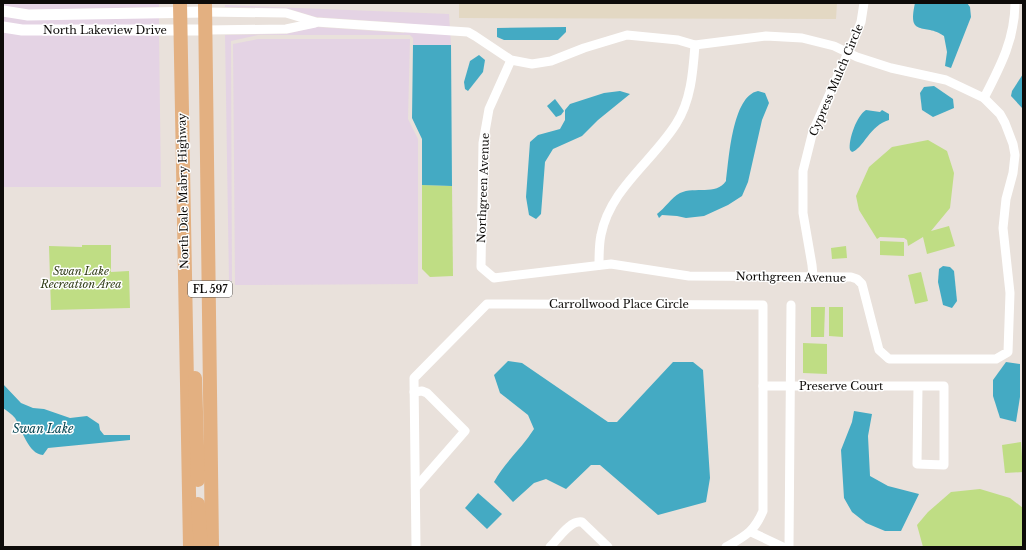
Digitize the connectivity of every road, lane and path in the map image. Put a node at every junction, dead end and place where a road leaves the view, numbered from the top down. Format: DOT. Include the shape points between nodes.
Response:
graph roads {
  1 [pos="864,3"];
  2 [pos="1015,3"];
  3 [pos="180,7"];
  4 [pos="205,7"];
  5 [pos="3,11"];
  6 [pos="316,22"];
  7 [pos="3,27"];
  8 [pos="180,30"];
  9 [pos="206,30"];
  10 [pos="695,45"];
  11 [pos="848,53"];
  12 [pos="511,60"];
  13 [pos="984,98"];
  14 [pos="599,265"];
  15 [pos="813,276"];
  16 [pos="791,305"];
  17 [pos="186,340"];
  18 [pos="763,386"];
  19 [pos="790,386"];
  20 [pos="918,386"];
  21 [pos="414,392"];
  22 [pos="417,486"];
  23 [pos="751,532"];
  24 [pos="190,547"];
  25 [pos="201,547"];
  26 [pos="212,547"];
  27 [pos="416,547"];
  28 [pos="550,547"];
  29 [pos="608,547"];
  30 [pos="726,547"];
  31 [pos="783,547"];
  32 [pos="789,547"];
  1 -- 11 [label="street, Cypress Mulch Circle" via="861,22"];
  2 -- 13 [label="street" via="1014,27 1003,62"];
  3 -- 4 [label="street, North Lakeview Drive"];
  3 -- 5 [label="street, North Lakeview Drive" via="28,15"];
  3 -- 8 [label="main road, North Dale Mabry Highway / FL 597"];
  4 -- 6 [label="street, Northgreen Avenue" via="286,13"];
  4 -- 9 [label="main road, FL 597"];
  6 -- 9 [label="street, Northgreen Avenue" via="286,30"];
  6 -- 12 [label="street, Northgreen Avenue" via="468,32"];
  7 -- 8 [label="street, North Lakeview Drive" via="22,30"];
  8 -- 9 [label="street, North Lakeview Drive"];
  8 -- 17 [label="main road, North Dale Mabry Highway / FL 597"];
  9 -- 26 [label="main road, FL 597"];
  10 -- 11 [label="street, Northgreen Avenue" via="785,36 819,41"];
  10 -- 12 [label="street, Northgreen Avenue" via="678,40 627,35 542,63 521,63"];
  10 -- 14 [label="street" via="692,79 683,110 676,125 620,191 612,205 600,236"];
  11 -- 13 [label="street, Northgreen Avenue" via="891,68 946,80"];
  11 -- 15 [label="street, Cypress Mulch Circle" via="813,131 803,170 803,213"];
  12 -- 14 [label="street, Northgreen Avenue" via="489,109 483,143 481,267 494,278"];
  13 -- 15 [label="street, Northgreen Avenue" via="1005,123 1015,154 1003,228 1010,294 1008,352 996,359 889,359 879,350 862,284 850,277"];
  14 -- 15 [label="street, Northgreen Avenue" via="632,266 689,276"];
  16 -- 19 [label="street"];
  17 -- 24 [label="main road, North Dale Mabry Highway / FL 597"];
  17 -- 25 [label="main road" via="195,368"];
  18 -- 19 [label="street, Preserve Court"];
  18 -- 21 [label="street, Carrollwood Place Circle" via="763,305 487,304 414,378"];
  18 -- 23 [label="street, Carrollwood Place Circle" via="763,511 758,524"];
  19 -- 20 [label="street, Preserve Court"];
  19 -- 32 [label="street"];
  20 -- 20 [label="street, Preserve Court" via="944,386 944,465 917,464"];
  21 -- 22 [label="street, Carrollwood Place Circle"];
  21 -- 22 [label="street" via="427,393 465,431"];
  22 -- 27 [label="street, Carrollwood Place Circle"];
  23 -- 30 [label="street, Carrollwood Place Circle"];
  23 -- 31 [label="street"];
  28 -- 29 [label="street" via="572,525 582,522"];
}
